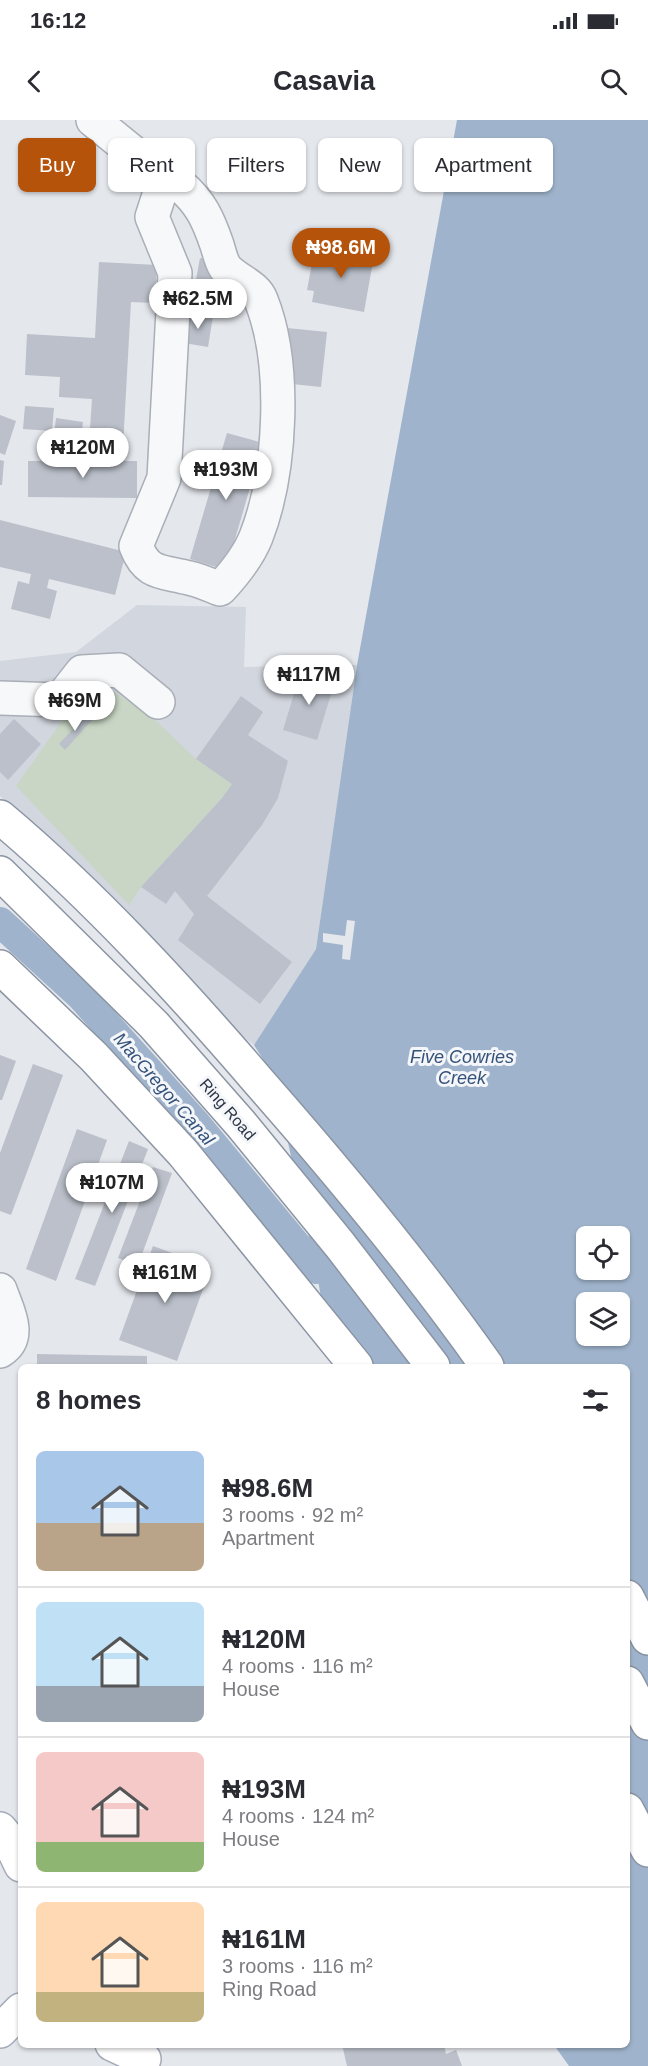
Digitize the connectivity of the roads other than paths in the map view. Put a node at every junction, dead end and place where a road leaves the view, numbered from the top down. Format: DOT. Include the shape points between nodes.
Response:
graph roads {
  1 [pos="106,124"];
  2 [pos="120,138"];
  3 [pos="162,186"];
  4 [pos="0,698"];
  5 [pos="158,702"];
  6 [pos="2,819"];
  7 [pos="0,873"];
  8 [pos="0,967"];
  9 [pos="0,1290"];
  10 [pos="0,1351"];
  11 [pos="354,1364"];
  12 [pos="431,1364"];
  13 [pos="485,1364"];
  14 [pos="630,1603"];
  15 [pos="648,1638"];
  16 [pos="630,1689"];
  17 [pos="648,1723"];
  18 [pos="630,1816"];
  19 [pos="648,1850"];
  20 [pos="122,2048"];
  21 [pos="141,2056"];
  1 -- 2 [label="lane"];
  3 -- 3 [label="lane" via="152,217 175,273 164,478 136,546 142,561 155,571 220,589 238,570 256,538 272,482 277,418 275,346 261,297 225,267 206,213 180,185"];
  4 -- 5 [label="lane" via="60,700 82,672 119,670"];
  6 -- 13 [label="main road" via="109,920 216,1031 326,1159"];
  7 -- 12 [label="main road, Ring Road" via="154,1025 194,1070 340,1245"];
  8 -- 11 [label="main road" via="94,1057 183,1153"];
  9 -- 10 [label="lane" via="13,1326 12,1338"];
  14 -- 15 [label="main road"];
  16 -- 17 [label="main road"];
  18 -- 19 [label="main road"];
  20 -- 21 [label="main road"];
}
